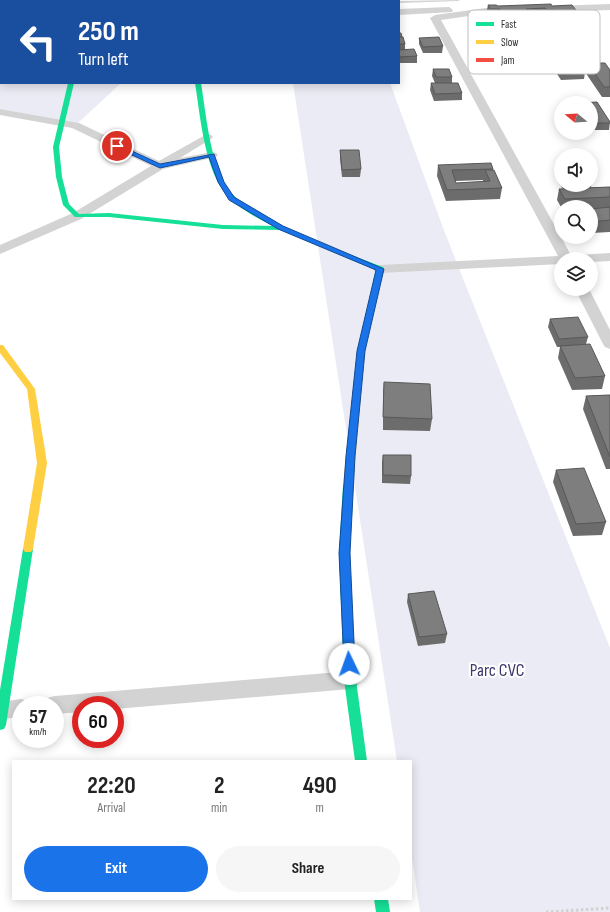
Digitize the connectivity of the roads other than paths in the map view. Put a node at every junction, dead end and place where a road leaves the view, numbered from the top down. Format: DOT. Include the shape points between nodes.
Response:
graph roads {
  1 [pos="458,0"];
  2 [pos="400,2"];
  3 [pos="610,7"];
  4 [pos="468,10"];
  5 [pos="468,10"];
  6 [pos="497,10"];
  7 [pos="545,10"];
  8 [pos="400,12"];
  9 [pos="468,14"];
  10 [pos="71,84"];
  11 [pos="198,84"];
  12 [pos="0,112"];
  13 [pos="63,123"];
  14 [pos="207,137"];
  15 [pos="212,155"];
  16 [pos="160,166"];
  17 [pos="77,216"];
  18 [pos="281,228"];
  19 [pos="0,250"];
  20 [pos="562,252"];
  21 [pos="610,257"];
  22 [pos="598,258"];
  23 [pos="554,260"];
  24 [pos="380,269"];
  25 [pos="586,296"];
  26 [pos="610,344"];
  27 [pos="0,347"];
  28 [pos="350,680"];
  29 [pos="64,704"];
  30 [pos="6,713"];
  31 [pos="362,760"];
  32 [pos="381,900"];
  33 [pos="383,912"];
  1 -- 2 [label="lane"];
  3 -- 7 [label="street"];
  4 -- 8 [label="street"];
  5 -- 6 [label="street"];
  9 -- 20 [label="street" via="435,18"];
  10 -- 13 [label="main road"];
  11 -- 14 [label="main road"];
  12 -- 13 [label="street"];
  13 -- 16 [label="street" via="75,126"];
  13 -- 17 [label="main road" via="56,146 59,177 66,205"];
  14 -- 15 [label="main road"];
  14 -- 16 [label="street"];
  15 -- 16 [label="street"];
  15 -- 18 [label="main road" via="221,182 232,198"];
  16 -- 17 [label="street"];
  17 -- 18 [label="main road" via="109,215 223,227"];
  17 -- 19 [label="street"];
  18 -- 24 [label="main road"];
  21 -- 22 [label="street"];
  23 -- 24 [label="street"];
  24 -- 28 [label="main road" via="361,351 350,456 344,553"];
  25 -- 26 [label="street"];
  27 -- 30 [label="main road" via="31,389 42,463"];
  28 -- 29 [label="street"];
  28 -- 31 [label="main road"];
  32 -- 33 [label="main road"];
}
